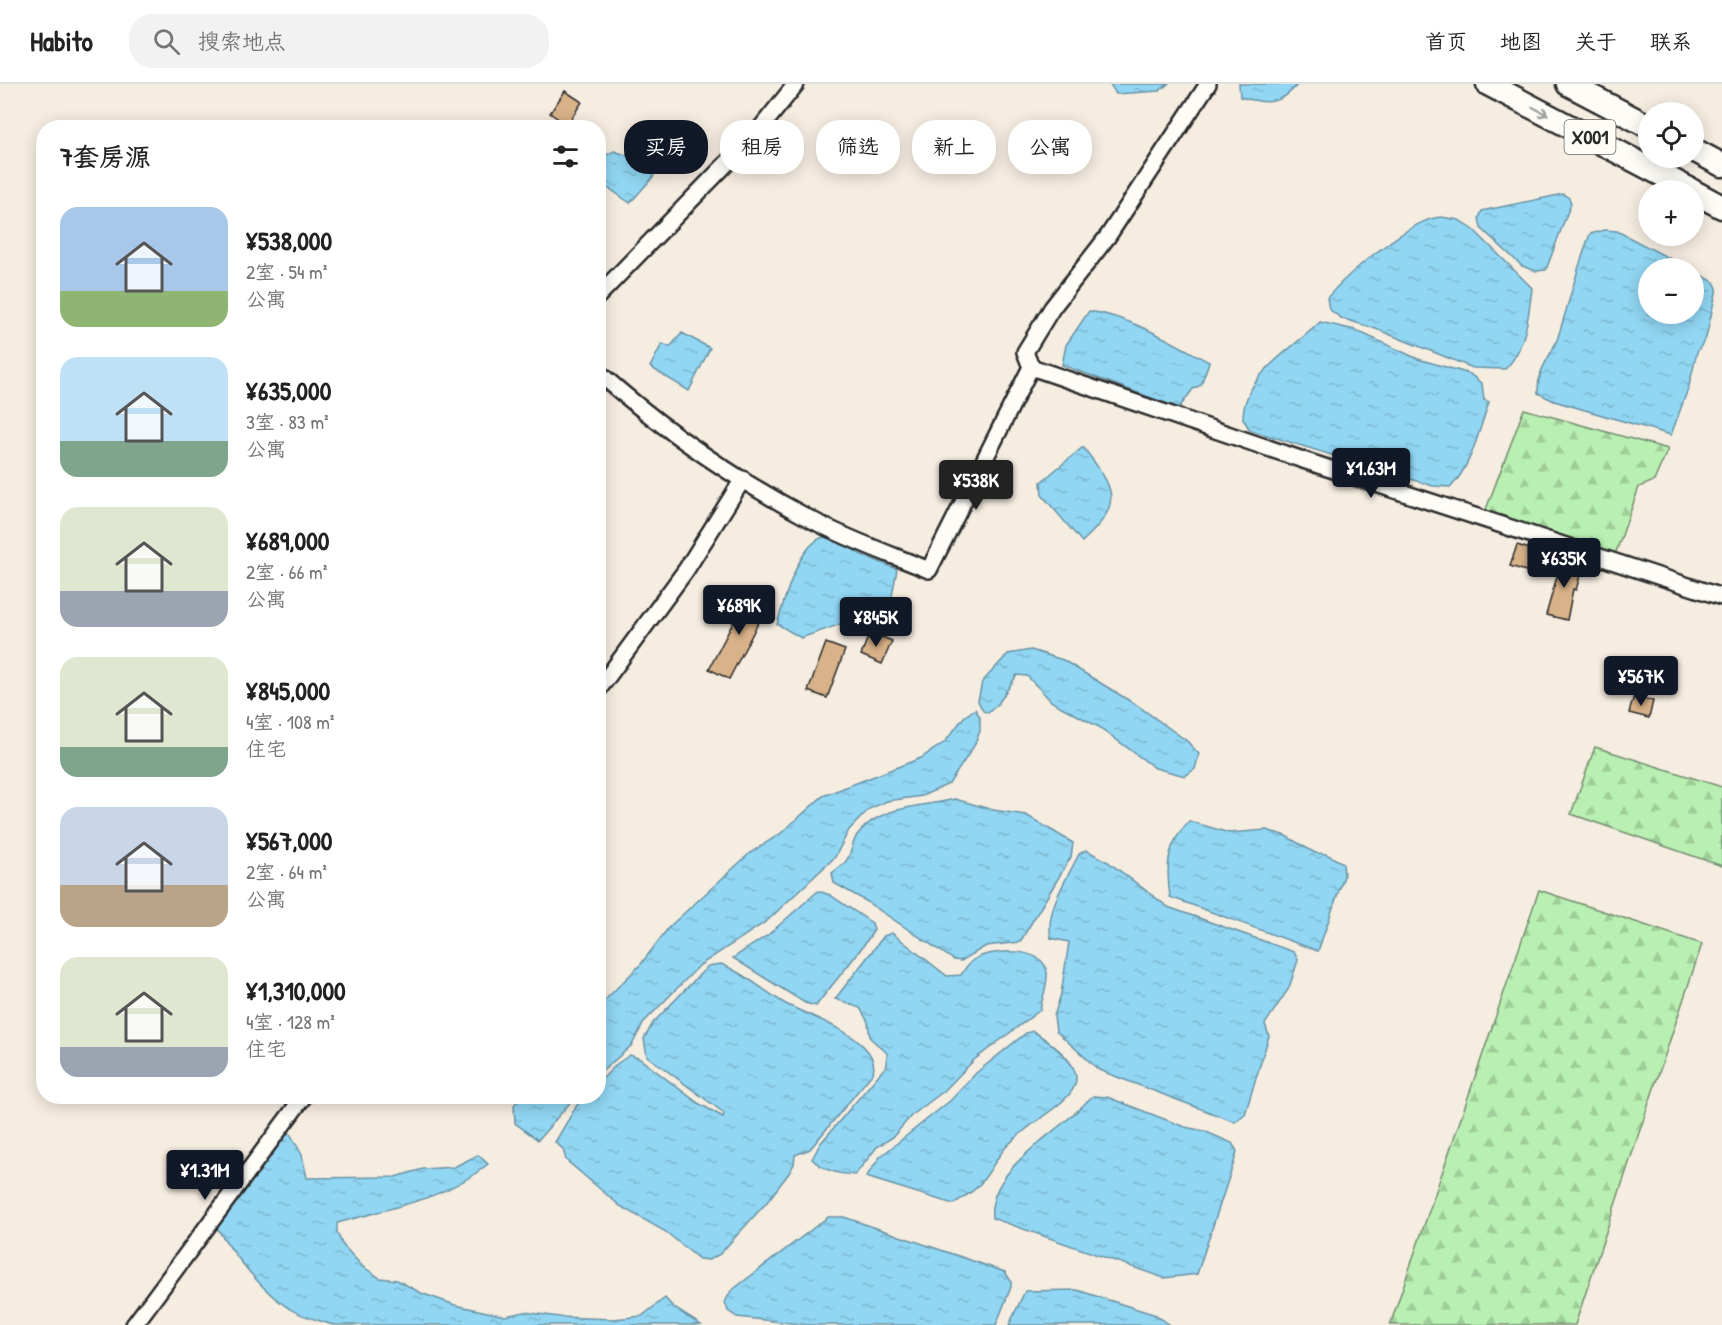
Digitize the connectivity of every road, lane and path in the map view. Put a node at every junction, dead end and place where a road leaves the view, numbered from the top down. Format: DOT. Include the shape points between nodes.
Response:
graph roads {
  1 [pos="796,84"];
  2 [pos="1209,84"];
  3 [pos="1488,84"];
  4 [pos="1568,84"];
  5 [pos="1638,121"];
  6 [pos="1704,155"];
  7 [pos="1722,165"];
  8 [pos="1671,180"];
  9 [pos="1704,197"];
  10 [pos="1722,207"];
  11 [pos="606,288"];
  12 [pos="1031,366"];
  13 [pos="606,379"];
  14 [pos="743,479"];
  15 [pos="1722,597"];
  16 [pos="606,679"];
  17 [pos="298,1104"];
  18 [pos="134,1325"];
  1 -- 11 [label="street" via="760,129"];
  2 -- 12 [label="street" via="1108,236 1052,308 1025,352"];
  3 -- 8 [label="main road, X001, one-way"];
  4 -- 5 [label="main road, X001"];
  6 -- 7 [label="main road"];
  9 -- 10 [label="main road, X001"];
  12 -- 14 [label="street" via="929,570 813,520"];
  12 -- 15 [label="street"];
  13 -- 14 [label="street" via="632,402"];
  14 -- 16 [label="street" via="686,570"];
  17 -- 18 [label="street"];
}
